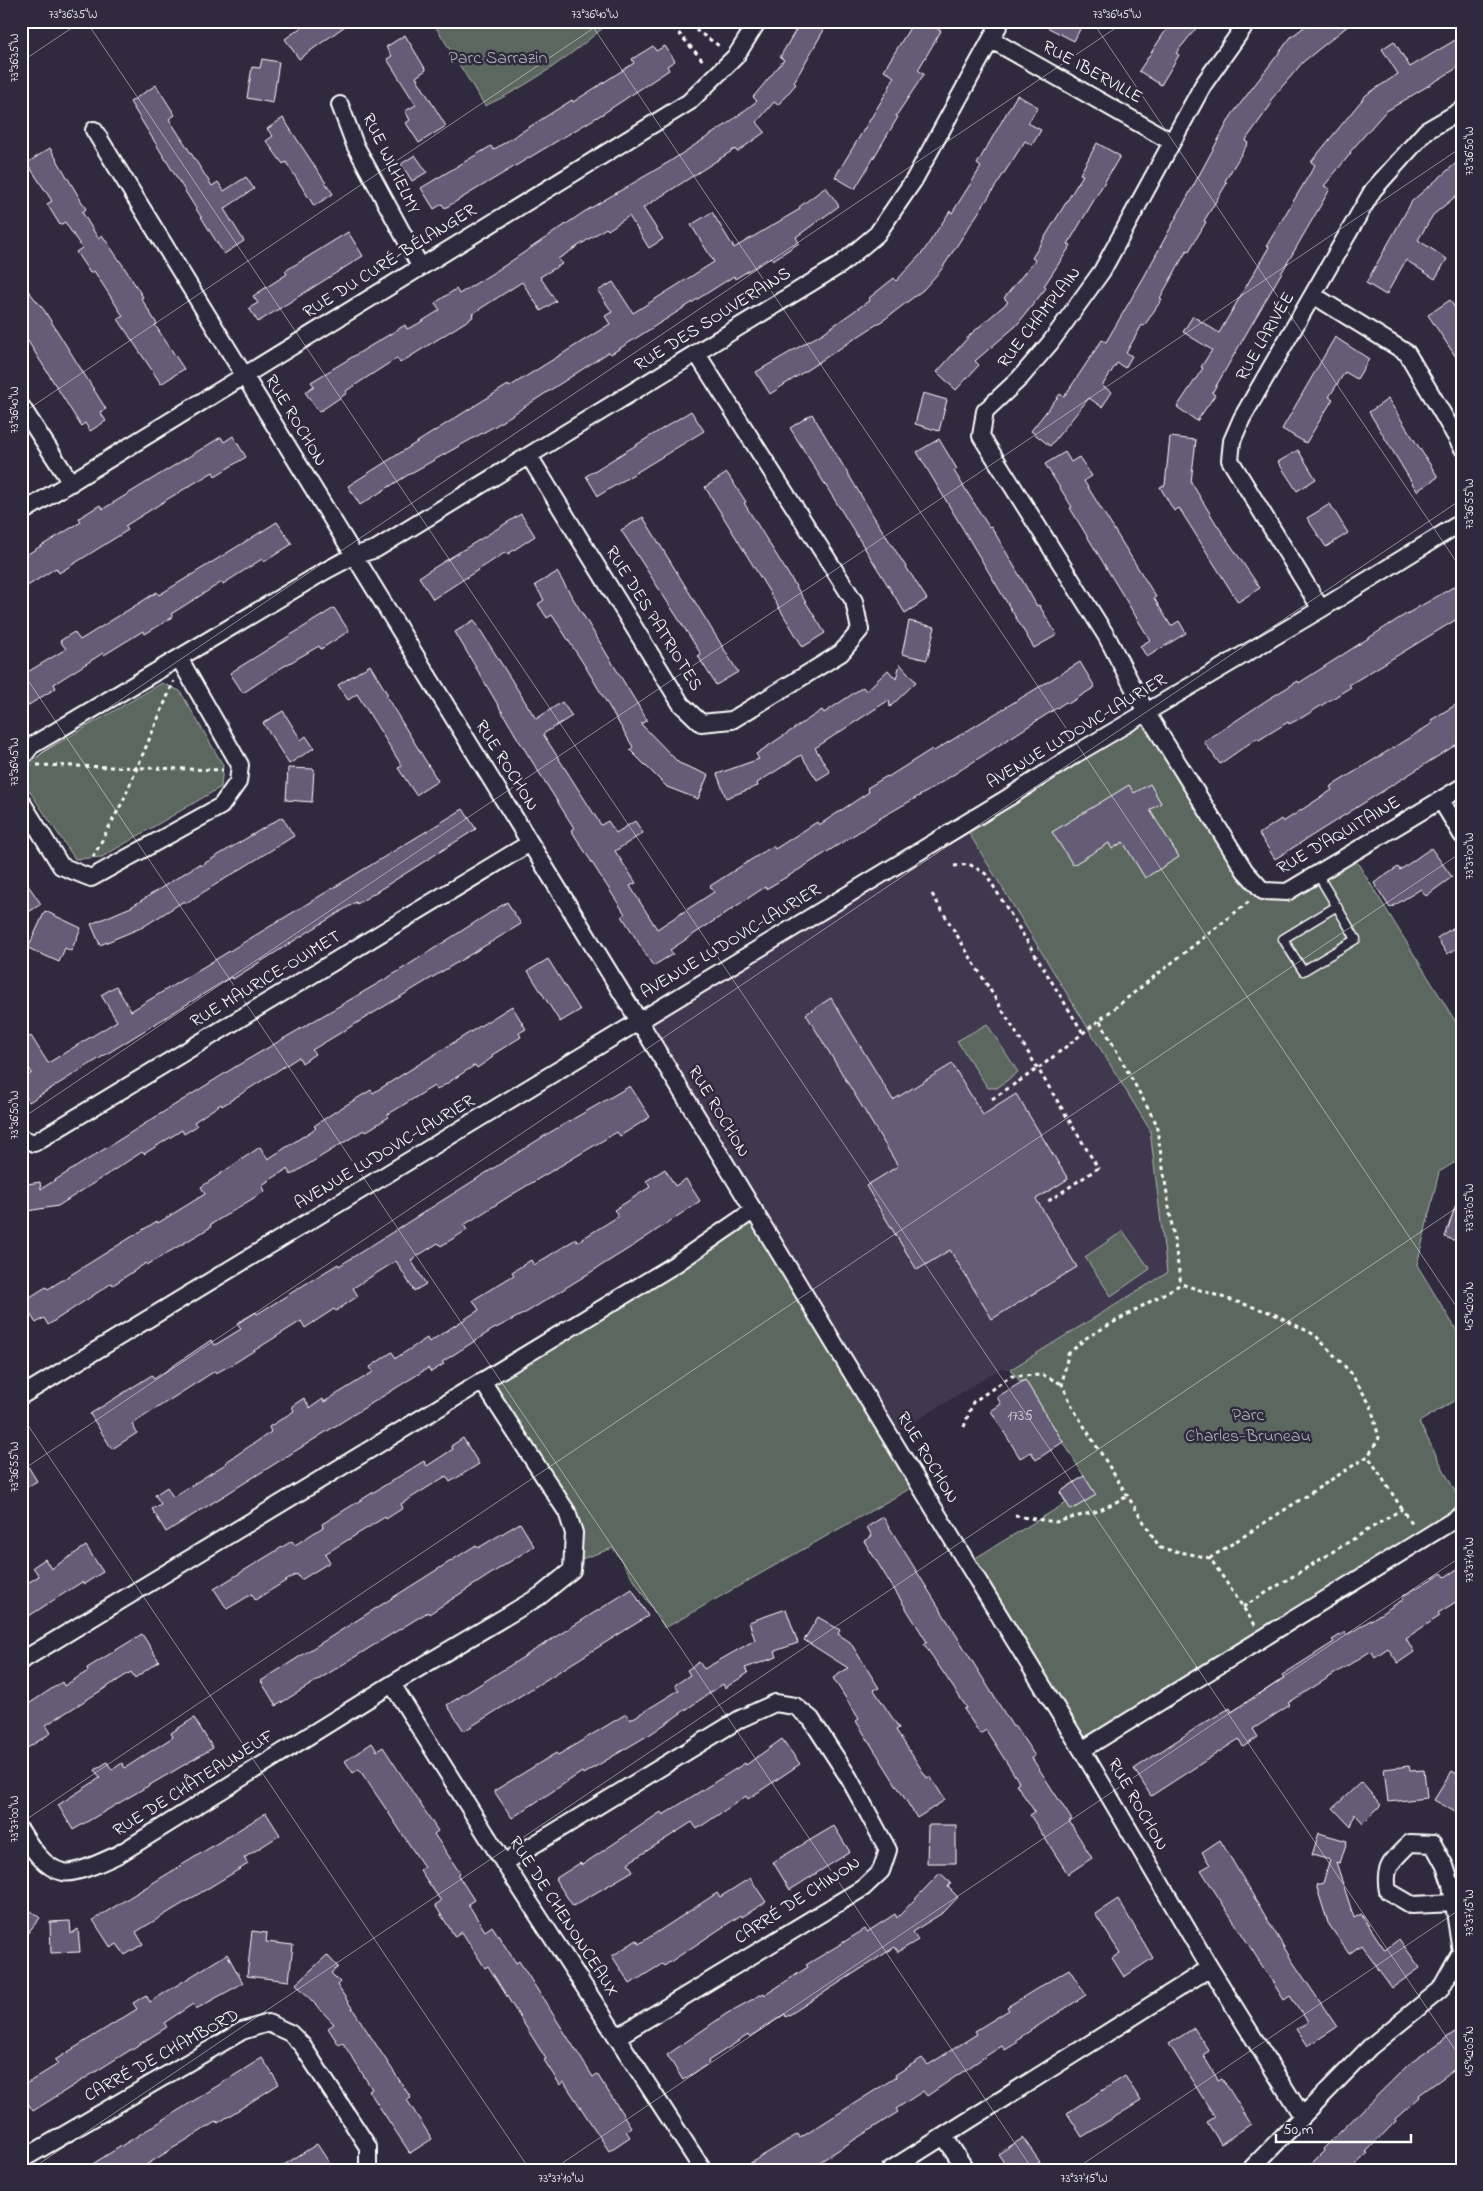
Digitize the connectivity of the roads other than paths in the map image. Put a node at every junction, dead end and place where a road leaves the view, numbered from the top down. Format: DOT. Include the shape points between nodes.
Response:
graph roads {
  1 [pos="758,21"];
  2 [pos="1000,21"];
  3 [pos="1248,21"];
  4 [pos="992,40"];
  5 [pos="340,105"];
  6 [pos="1462,110"];
  7 [pos="94,130"];
  8 [pos="1172,142"];
  9 [pos="420,266"];
  10 [pos="1313,295"];
  11 [pos="698,354"];
  12 [pos="245,376"];
  13 [pos="21,406"];
  14 [pos="1462,447"];
  15 [pos="529,456"];
  16 [pos="71,483"];
  17 [pos="21,513"];
  18 [pos="1462,522"];
  19 [pos="353,556"];
  20 [pos="1321,609"];
  21 [pos="179,658"];
  22 [pos="1146,712"];
  23 [pos="26,762"];
  24 [pos="1462,787"];
  25 [pos="1441,800"];
  26 [pos="21,802"];
  27 [pos="1462,834"];
  28 [pos="530,843"];
  29 [pos="1318,875"];
  30 [pos="1337,906"];
  31 [pos="640,1022"];
  32 [pos="21,1138"];
  33 [pos="754,1210"];
  34 [pos="482,1381"];
  35 [pos="21,1396"];
  36 [pos="1462,1515"];
  37 [pos="21,1661"];
  38 [pos="392,1684"];
  39 [pos="1082,1750"];
  40 [pos="21,1831"];
  41 [pos="504,1863"];
  42 [pos="1452,1903"];
  43 [pos="1210,1968"];
  44 [pos="617,2037"];
  45 [pos="1302,2116"];
  46 [pos="944,2136"];
  47 [pos="21,2160"];
  48 [pos="368,2170"];
  49 [pos="704,2170"];
  50 [pos="890,2170"];
  51 [pos="966,2170"];
  52 [pos="1250,2170"];
  1 -- 9 [label="street, RUE DU CURÉ-BÉLANGER" via="736,56 689,102"];
  2 -- 4 [label="street, RUE DES SOUVERAINS"];
  3 -- 8 [label="street, RUE CHAMPLAIN" via="1203,86"];
  4 -- 8 [label="street, RUE IBERVILLE"];
  4 -- 11 [label="street, RUE DES SOUVERAINS" via="914,180 877,234 840,265"];
  5 -- 9 [label="street, RUE WILHELMY" via="355,145"];
  6 -- 10 [label="street, RUE LARIVÉE" via="1426,131 1372,190"];
  7 -- 12 [label="street, RUE ROCHON"];
  8 -- 22 [label="street, RUE CHAMPLAIN" via="1102,271 1050,343 1020,378 985,410 981,436 1107,637"];
  9 -- 12 [label="street, RUE DU CURÉ-BÉLANGER"];
  10 -- 14 [label="street" via="1407,353"];
  10 -- 20 [label="street, RUE LARIVÉE" via="1242,418 1232,441 1230,460"];
  11 -- 15 [label="street, RUE DES SOUVERAINS"];
  11 -- 15 [label="street, RUE DES PATRIOTES" via="854,601 860,630 841,652 732,720 701,723 681,704"];
  12 -- 16 [label="street, RUE DU CURÉ-BÉLANGER"];
  12 -- 19 [label="street, RUE ROCHON"];
  13 -- 16 [label="street"];
  15 -- 19 [label="street, RUE DES SOUVERAINS" via="376,549"];
  16 -- 17 [label="street, RUE DU CURÉ-BÉLANGER"];
  18 -- 20 [label="street, AVENUE LUDOVIC-LAURIER"];
  19 -- 21 [label="street, RUE DES SOUVERAINS"];
  19 -- 28 [label="street, RUE ROCHON"];
  20 -- 22 [label="street, AVENUE LUDOVIC-LAURIER"];
  21 -- 23 [label="street, RUE DES SOUVERAINS" via="31,746"];
  21 -- 26 [label="street" via="240,765 238,782 221,806 90,878 61,866"];
  22 -- 29 [label="street, RUE D'AQUITAINE" via="1245,871 1263,891 1286,892"];
  22 -- 31 [label="street, AVENUE LUDOVIC-LAURIER"];
  24 -- 25 [label="street, RUE D'AQUITAINE"];
  25 -- 27 [label="street"];
  25 -- 29 [label="street, RUE D'AQUITAINE"];
  28 -- 31 [label="street, RUE ROCHON"];
  28 -- 32 [label="street, RUE MAURICE-OUIMET" via="34,1143"];
  29 -- 30 [label="lane"];
  30 -- 30 [label="lane" via="1356,939 1303,971 1283,938"];
  31 -- 33 [label="street, RUE ROCHON"];
  31 -- 35 [label="street, AVENUE LUDOVIC-LAURIER"];
  33 -- 34 [label="street" via="674,1265"];
  33 -- 39 [label="street, RUE ROCHON"];
  34 -- 37 [label="street"];
  34 -- 38 [label="street, RUE DE CHÂTEAUNEUF" via="567,1512 574,1533 572,1570 540,1596"];
  36 -- 39 [label="street"];
  38 -- 40 [label="street, RUE DE CHÂTEAUNEUF" via="119,1854 81,1870 63,1872 44,1861"];
  38 -- 41 [label="street, RUE DE CHENONCEAUX"];
  39 -- 43 [label="street, RUE ROCHON"];
  41 -- 44 [label="street, RUE DE CHENONCEAUX"];
  41 -- 44 [label="street, CARRÉ DE CHINON" via="740,1719 775,1703 796,1706 811,1719 849,1778 888,1850 881,1872 863,1888"];
  42 -- 42 [label="street" via="1446,1866 1433,1844 1410,1843 1393,1861 1385,1876 1388,1891 1412,1904"];
  42 -- 45 [label="street" via="1461,1952 1440,1990 1370,2047"];
  43 -- 45 [label="street, RUE ROCHON"];
  43 -- 46 [label="street"];
  44 -- 49 [label="street, RUE DE CHENONCEAUX"];
  45 -- 52 [label="street"];
  46 -- 50 [label="street"];
  46 -- 51 [label="street"];
  47 -- 48 [label="street, CARRÉ DE CHAMBORD" via="242,2031 268,2023 290,2033 302,2045 368,2147"];
}
